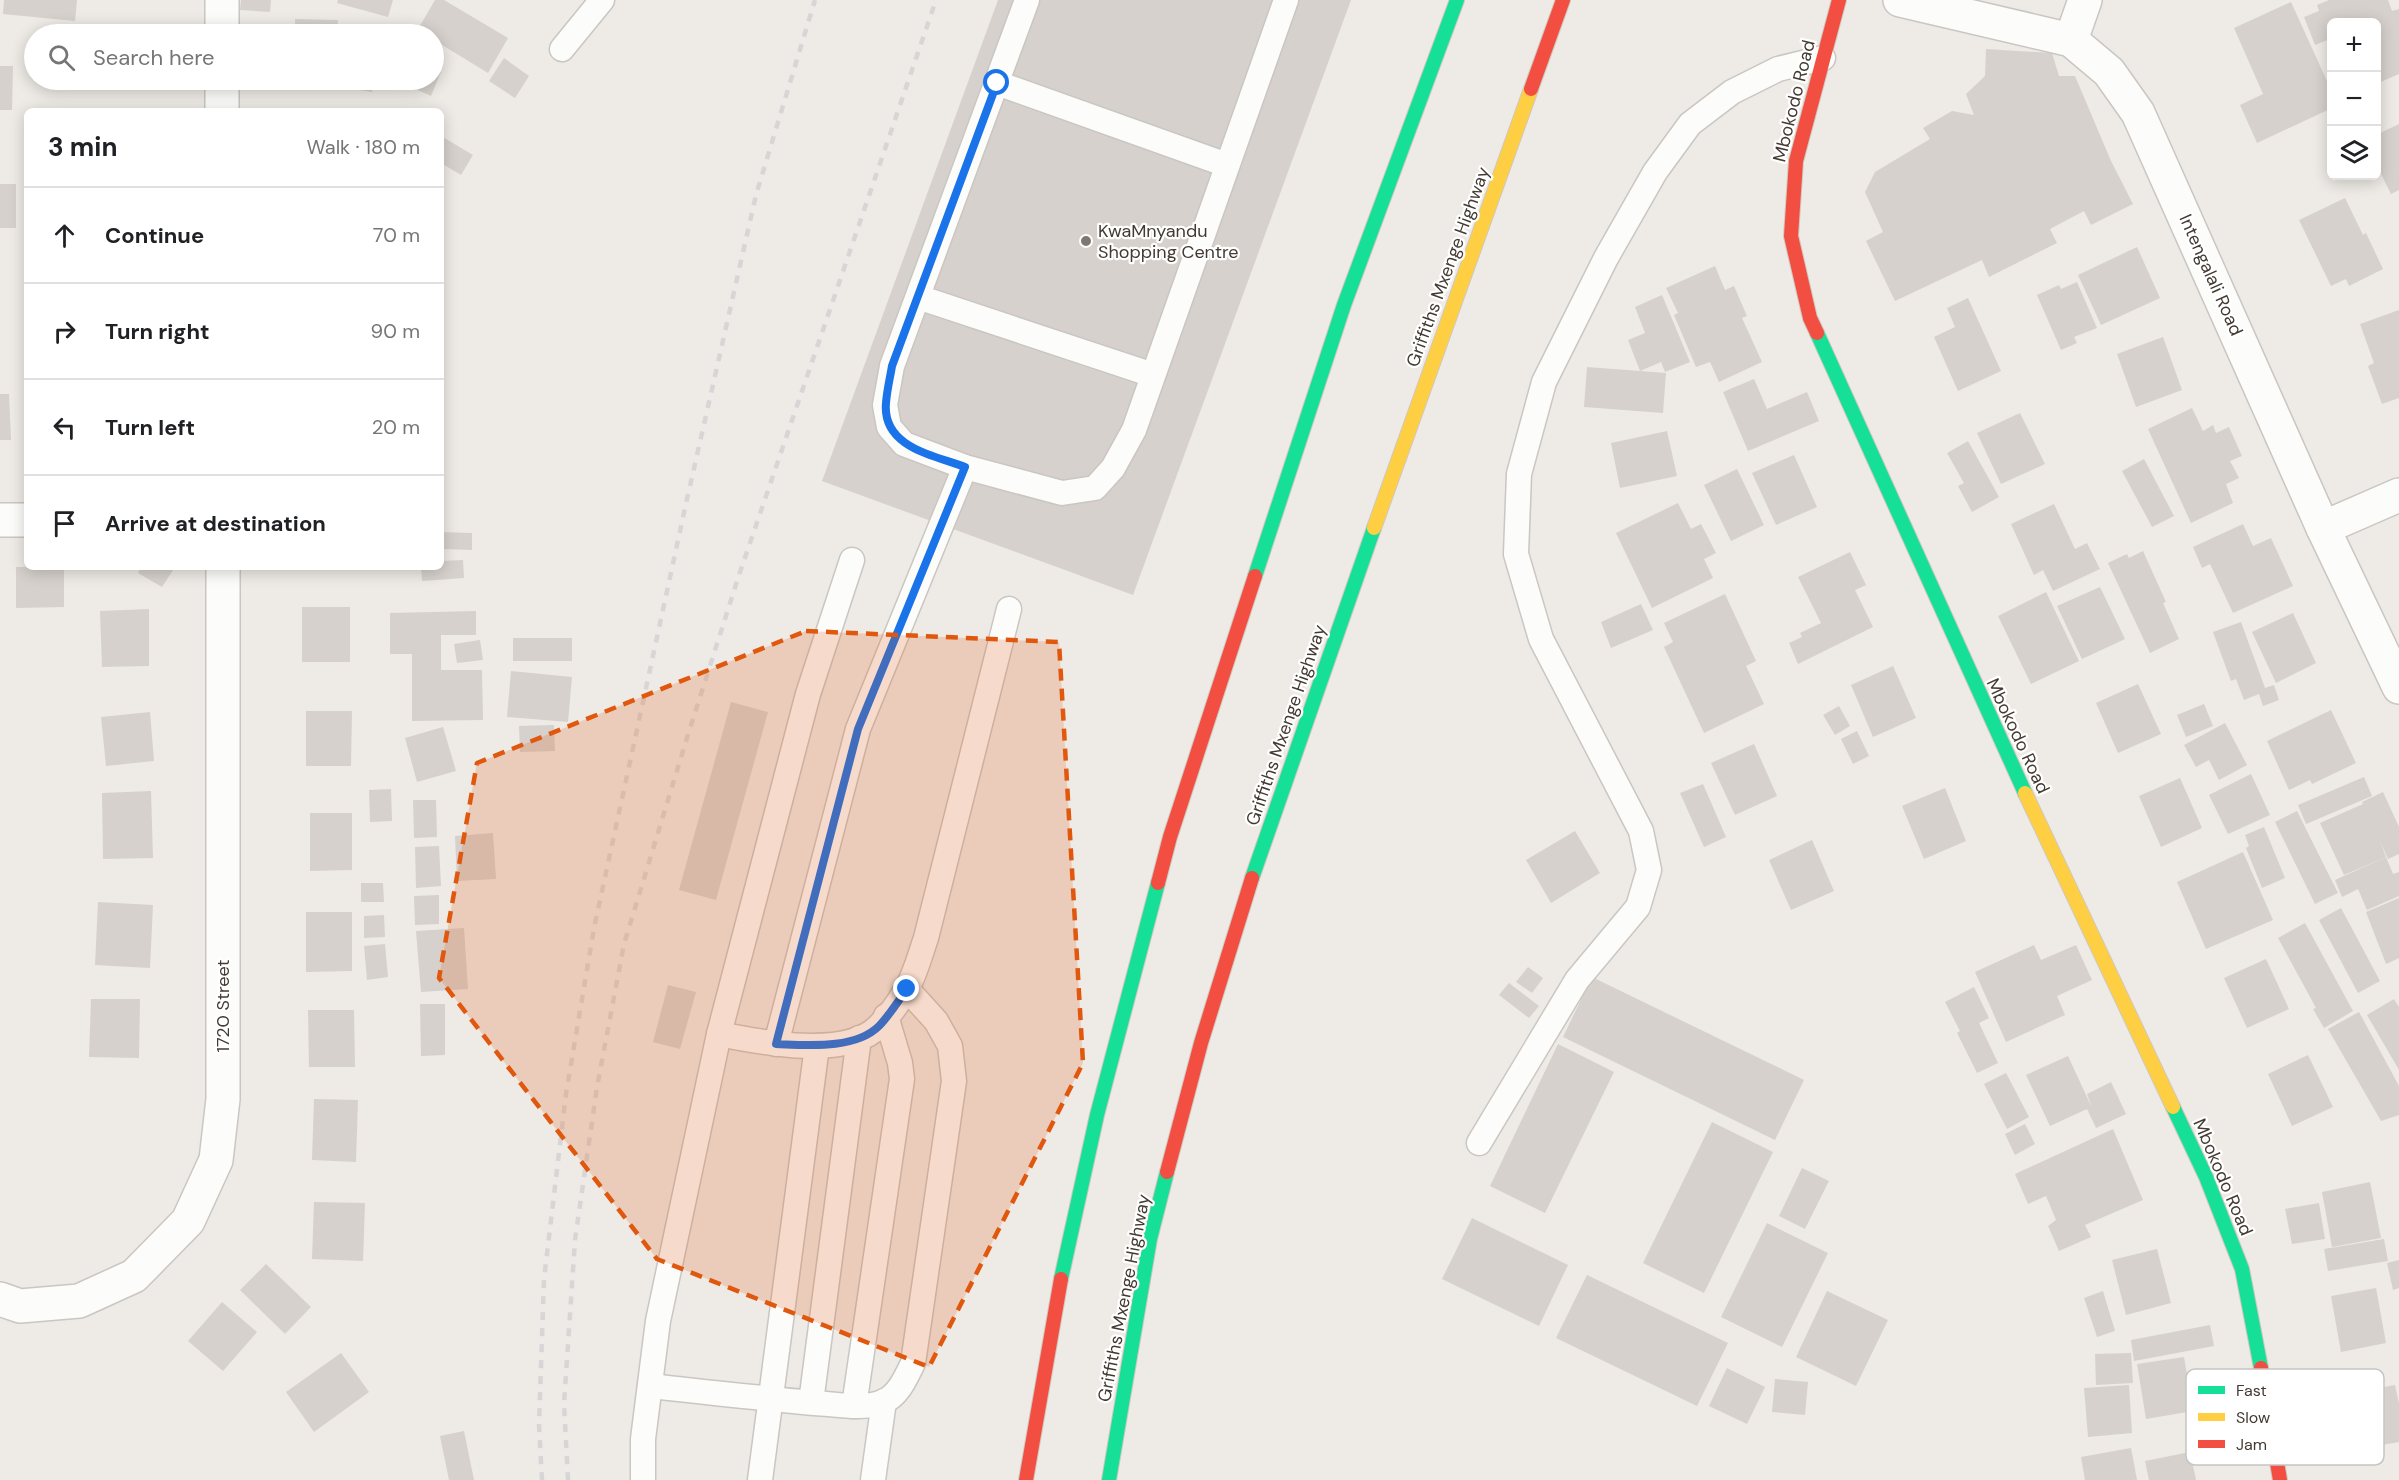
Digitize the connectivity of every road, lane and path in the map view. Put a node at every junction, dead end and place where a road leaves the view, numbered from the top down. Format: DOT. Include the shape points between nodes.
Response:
graph roads {
  1 [pos="222,0"];
  2 [pos="602,0"];
  3 [pos="1027,0"];
  4 [pos="1286,0"];
  5 [pos="1457,0"];
  6 [pos="1563,0"];
  7 [pos="1839,0"];
  8 [pos="1900,0"];
  9 [pos="2085,0"];
  10 [pos="222,24"];
  11 [pos="2071,40"];
  12 [pos="562,49"];
  13 [pos="1823,58"];
  14 [pos="997,83"];
  15 [pos="222,90"];
  16 [pos="222,108"];
  17 [pos="1227,165"];
  18 [pos="918,297"];
  19 [pos="1153,375"];
  20 [pos="965,467"];
  21 [pos="2399,495"];
  22 [pos="0,520"];
  23 [pos="24,520"];
  24 [pos="2323,528"];
  25 [pos="852,560"];
  26 [pos="223,570"];
  27 [pos="1009,609"];
  28 [pos="2399,687"];
  29 [pos="907,989"];
  30 [pos="886,1016"];
  31 [pos="719,1034"];
  32 [pos="859,1038"];
  33 [pos="776,1044"];
  34 [pos="817,1046"];
  35 [pos="1479,1143"];
  36 [pos="0,1299"];
  37 [pos="2262,1369"];
  38 [pos="650,1386"];
  39 [pos="770,1399"];
  40 [pos="884,1401"];
  41 [pos="811,1402"];
  42 [pos="854,1406"];
  43 [pos="2278,1465"];
  44 [pos="643,1480"];
  45 [pos="759,1480"];
  46 [pos="873,1480"];
  47 [pos="1026,1480"];
  48 [pos="1109,1480"];
  49 [pos="2280,1480"];
  1 -- 10 [label="street"];
  2 -- 12 [label="lane"];
  3 -- 14 [label="lane"];
  4 -- 17 [label="lane"];
  5 -- 47 [label="street" via="1344,305 1170,837 1097,1115 1056,1299"];
  6 -- 48 [label="street, Griffiths Mxenge Highway" via="1308,713 1201,1043 1150,1239"];
  7 -- 13 [label="street, Mbokodo Road"];
  8 -- 11 [label="street, Intengalali Road"];
  9 -- 11 [label="street"];
  11 -- 24 [label="street, Intengalali Road" via="2109,72 2138,113"];
  13 -- 35 [label="lane" via="1778,69 1732,92 1690,124 1649,182 1544,382 1519,474 1516,554 1541,639 1641,831 1649,870 1638,907 1577,980"];
  13 -- 37 [label="street, Mbokodo Road" via="1796,161 1791,236 1810,318 1996,732 2206,1177 2242,1269"];
  14 -- 17 [label="lane"];
  14 -- 18 [label="lane"];
  15 -- 16 [label="street"];
  17 -- 19 [label="lane"];
  18 -- 19 [label="lane"];
  18 -- 20 [label="lane" via="892,366 885,405 889,427 904,444"];
  19 -- 20 [label="lane" via="1134,430 1113,468 1095,488 1062,493"];
  20 -- 33 [label="lane" via="858,729"];
  21 -- 24 [label="street"];
  22 -- 23 [label="street"];
  24 -- 28 [label="street, Intengalali Road"];
  25 -- 31 [label="lane" via="808,694"];
  26 -- 36 [label="street, 1720 Street" via="223,1099 216,1161 188,1221 134,1276 79,1301 20,1306"];
  27 -- 29 [label="lane" via="926,938"];
  29 -- 30 [label="lane"];
  29 -- 40 [label="lane" via="936,1021 950,1046 954,1081 913,1362 901,1385"];
  30 -- 32 [label="lane" via="878,1028"];
  30 -- 42 [label="lane" via="902,1079"];
  31 -- 33 [label="lane"];
  31 -- 38 [label="lane" via="658,1321"];
  32 -- 34 [label="lane"];
  32 -- 41 [label="lane"];
  33 -- 34 [label="lane"];
  34 -- 39 [label="lane"];
  38 -- 39 [label="lane"];
  38 -- 44 [label="lane" via="643,1439"];
  39 -- 41 [label="lane"];
  39 -- 45 [label="lane"];
  40 -- 42 [label="lane"];
  40 -- 46 [label="lane"];
  41 -- 42 [label="lane"];
  43 -- 49 [label="street, Mbokodo Road"];
}
